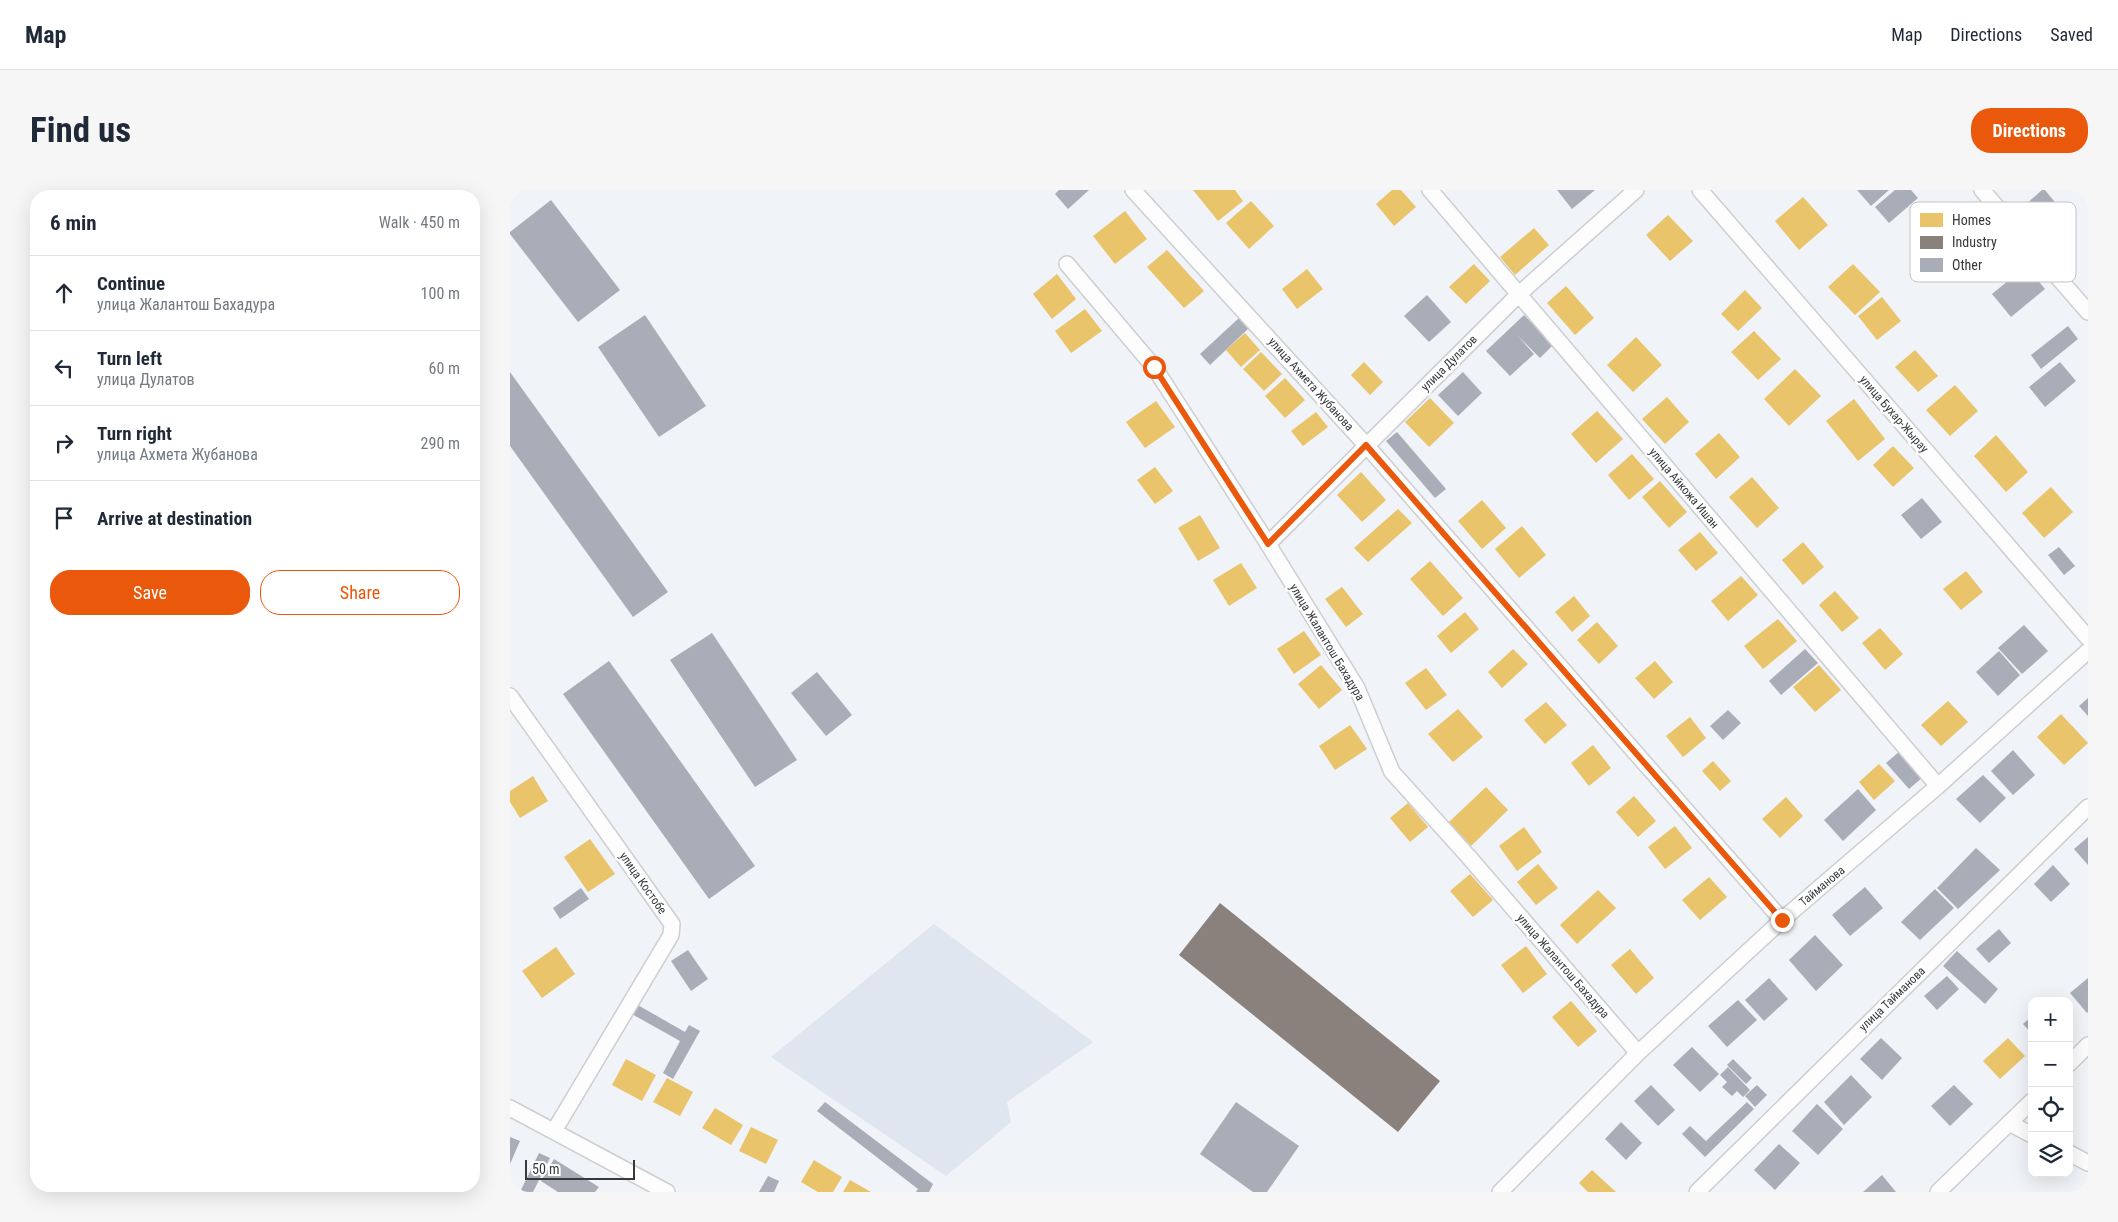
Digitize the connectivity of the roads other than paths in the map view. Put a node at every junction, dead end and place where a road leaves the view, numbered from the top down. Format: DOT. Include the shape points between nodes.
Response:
graph roads {
  1 [pos="1133,190"];
  2 [pos="1430,190"];
  3 [pos="1636,190"];
  4 [pos="1700,190"];
  5 [pos="1982,190"];
  6 [pos="1992,202"];
  7 [pos="1067,264"];
  8 [pos="2062,282"];
  9 [pos="1518,294"];
  10 [pos="2088,312"];
  11 [pos="1366,445"];
  12 [pos="1268,544"];
  13 [pos="2088,638"];
  14 [pos="2088,650"];
  15 [pos="510,696"];
  16 [pos="1938,786"];
  17 [pos="2088,806"];
  18 [pos="1782,920"];
  19 [pos="2088,1045"];
  20 [pos="1638,1053"];
  21 [pos="2073,1060"];
  22 [pos="2028,1105"];
  23 [pos="510,1108"];
  24 [pos="2009,1123"];
  25 [pos="554,1131"];
  26 [pos="2028,1133"];
  27 [pos="2073,1155"];
  28 [pos="2088,1163"];
  29 [pos="1942,1190"];
  30 [pos="667,1192"];
  31 [pos="1500,1192"];
  32 [pos="1697,1192"];
  1 -- 11 [label="street, улица Ахмета Жубанова"];
  2 -- 9 [label="street, улица Айкожа Ишан"];
  3 -- 9 [label="street, улица Дулатов"];
  4 -- 13 [label="street, улица Бухар-Жырау"];
  5 -- 6 [label="street"];
  7 -- 12 [label="street, улица Жалантош Бахадура" via="1154,367"];
  8 -- 10 [label="street"];
  9 -- 11 [label="street, улица Дулатов"];
  9 -- 16 [label="street, улица Айкожа Ишан"];
  11 -- 12 [label="street, улица Дулатов"];
  11 -- 18 [label="street, улица Ахмета Жубанова"];
  12 -- 20 [label="street, улица Жалантош Бахадура" via="1357,688 1392,772"];
  14 -- 16 [label="street, Тайманова"];
  15 -- 25 [label="street, улица Костобе" via="672,924 671,935"];
  16 -- 18 [label="street, Тайманова"];
  17 -- 32 [label="street, улица Тайманова"];
  18 -- 20 [label="street, Тайманова"];
  19 -- 21 [label="street"];
  20 -- 31 [label="street, Тайманова"];
  22 -- 24 [label="street"];
  23 -- 25 [label="street"];
  24 -- 26 [label="street"];
  24 -- 29 [label="street"];
  25 -- 30 [label="street"];
  27 -- 28 [label="street"];
}
